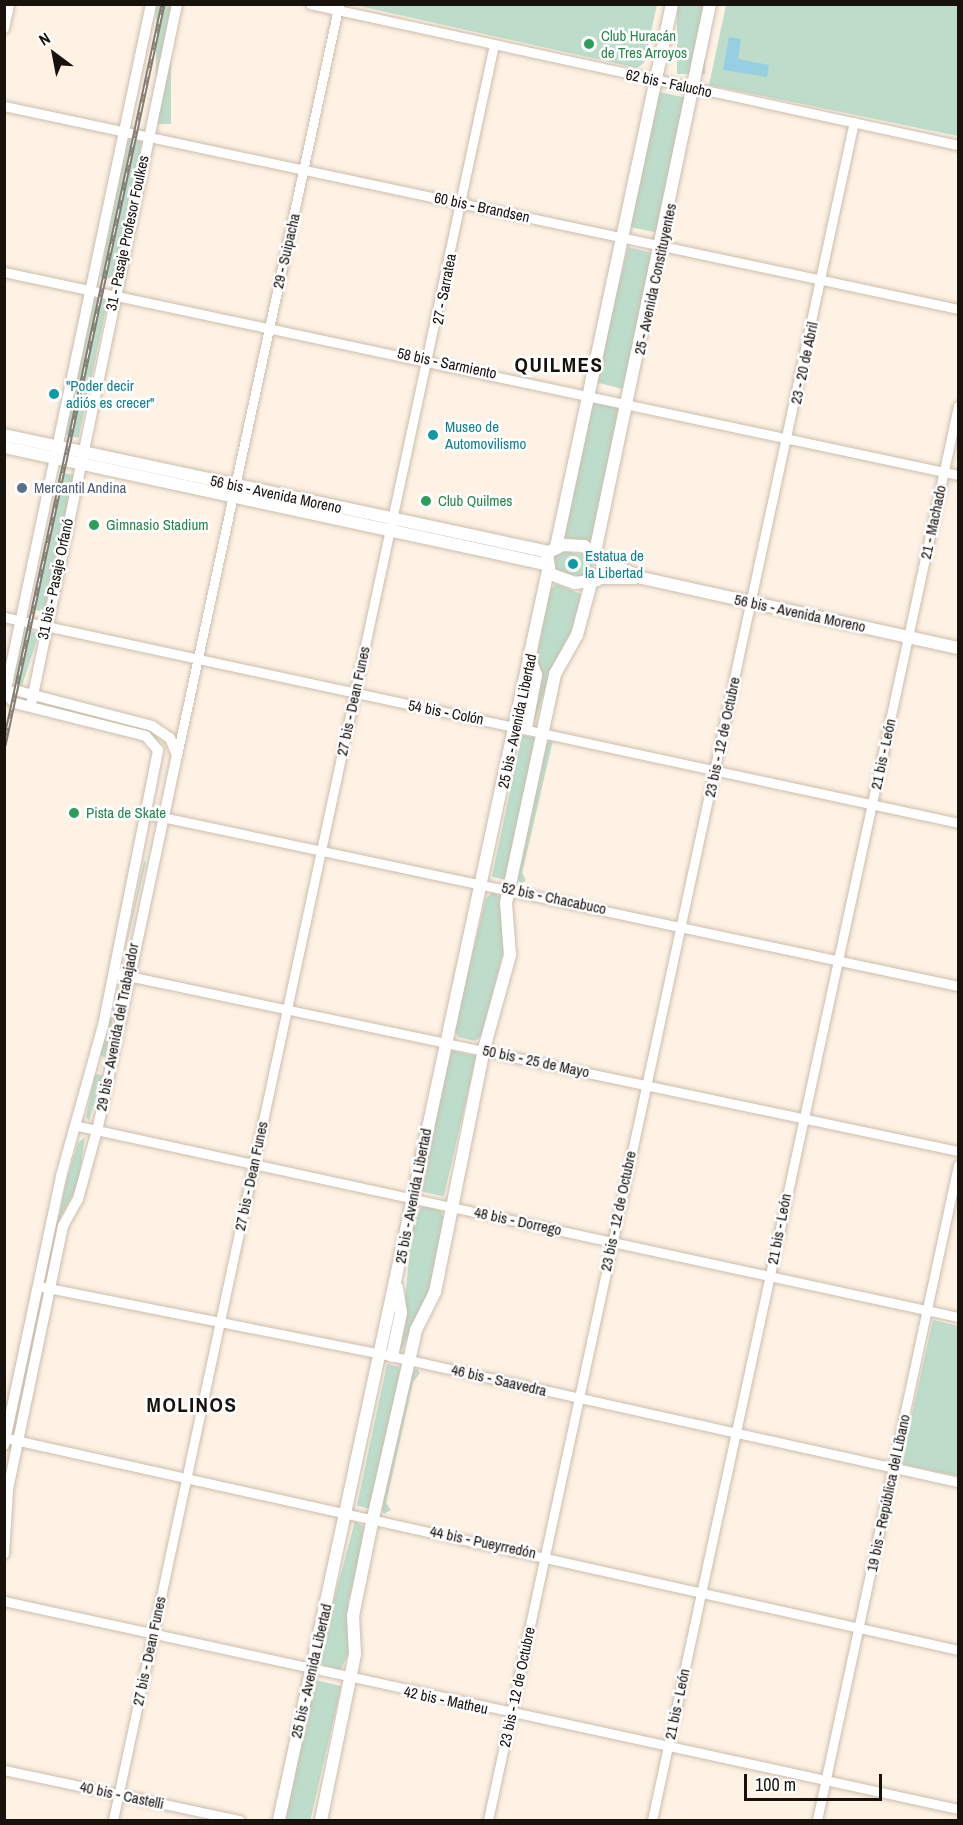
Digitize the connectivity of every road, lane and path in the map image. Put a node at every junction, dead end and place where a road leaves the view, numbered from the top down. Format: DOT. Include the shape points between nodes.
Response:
graph roads {
  1 [pos="9,4"];
  2 [pos="151,4"];
  3 [pos="177,4"];
  4 [pos="310,4"];
  5 [pos="672,4"];
  6 [pos="712,4"];
  7 [pos="339,8"];
  8 [pos="4,28"];
  9 [pos="494,45"];
  10 [pos="656,80"];
  11 [pos="696,89"];
  12 [pos="4,106"];
  13 [pos="854,122"];
  14 [pos="124,130"];
  15 [pos="148,136"];
  16 [pos="958,145"];
  17 [pos="305,172"];
  18 [pos="461,203"];
  19 [pos="623,237"];
  20 [pos="663,246"];
  21 [pos="4,272"];
  22 [pos="822,278"];
  23 [pos="89,288"];
  24 [pos="115,293"];
  25 [pos="958,309"];
  26 [pos="269,326"];
  27 [pos="430,358"];
  28 [pos="587,394"];
  29 [pos="627,403"];
  30 [pos="958,406"];
  31 [pos="4,435"];
  32 [pos="789,438"];
  33 [pos="4,447"];
  34 [pos="56,453"];
  35 [pos="81,457"];
  36 [pos="944,472"];
  37 [pos="958,475"];
  38 [pos="235,485"];
  39 [pos="234,498"];
  40 [pos="393,526"];
  41 [pos="598,556"];
  42 [pos="549,558"];
  43 [pos="642,578"];
  44 [pos="594,580"];
  45 [pos="750,603"];
  46 [pos="4,617"];
  47 [pos="21,620"];
  48 [pos="45,625"];
  49 [pos="907,637"];
  50 [pos="958,648"];
  51 [pos="197,658"];
  52 [pos="354,693"];
  53 [pos="5,694"];
  54 [pos="32,695"];
  55 [pos="31,707"];
  56 [pos="521,727"];
  57 [pos="543,731"];
  58 [pos="157,758"];
  59 [pos="176,758"];
  60 [pos="715,769"];
  61 [pos="872,805"];
  62 [pos="148,814"];
  63 [pos="162,816"];
  64 [pos="958,823"];
  65 [pos="323,849"];
  66 [pos="139,854"];
  67 [pos="153,856"];
  68 [pos="483,884"];
  69 [pos="509,888"];
  70 [pos="681,926"];
  71 [pos="836,960"];
  72 [pos="114,973"];
  73 [pos="127,974"];
  74 [pos="958,987"];
  75 [pos="287,1007"];
  76 [pos="445,1041"];
  77 [pos="484,1049"];
  78 [pos="91,1064"];
  79 [pos="110,1068"];
  80 [pos="645,1084"];
  81 [pos="801,1118"];
  82 [pos="78,1126"];
  83 [pos="97,1130"];
  84 [pos="958,1151"];
  85 [pos="253,1163"];
  86 [pos="958,1165"];
  87 [pos="411,1199"];
  88 [pos="453,1207"];
  89 [pos="612,1242"];
  90 [pos="770,1275"];
  91 [pos="38,1286"];
  92 [pos="51,1287"];
  93 [pos="926,1310"];
  94 [pos="958,1317"];
  95 [pos="220,1322"];
  96 [pos="27,1340"];
  97 [pos="42,1343"];
  98 [pos="387,1355"];
  99 [pos="408,1359"];
  100 [pos="581,1399"];
  101 [pos="736,1433"];
  102 [pos="5,1441"];
  103 [pos="19,1442"];
  104 [pos="893,1467"];
  105 [pos="187,1479"];
  106 [pos="958,1482"];
  107 [pos="348,1513"];
  108 [pos="373,1518"];
  109 [pos="5,1550"];
  110 [pos="545,1555"];
  111 [pos="701,1591"];
  112 [pos="4,1601"];
  113 [pos="859,1627"];
  114 [pos="153,1634"];
  115 [pos="958,1650"];
  116 [pos="309,1672"];
  117 [pos="350,1679"];
  118 [pos="511,1714"];
  119 [pos="668,1747"];
  120 [pos="4,1770"];
  121 [pos="825,1781"];
  122 [pos="118,1795"];
  123 [pos="958,1809"];
  124 [pos="113,1821"];
  125 [pos="240,1821"];
  126 [pos="279,1821"];
  127 [pos="321,1821"];
  128 [pos="488,1821"];
  129 [pos="652,1821"];
  130 [pos="817,1821"];
  1 -- 8 [label="street"];
  2 -- 14 [label="street, 31 - Pasaje Profesor Foulkes"];
  3 -- 15 [label="street, 31 - Pasaje Profesor Foulkes"];
  4 -- 7 [label="street, 62 bis - Falucho"];
  5 -- 10 [label="main road"];
  6 -- 11 [label="main road, 25 - Avenida Constituyentes"];
  7 -- 9 [label="street, 62 bis - Falucho"];
  7 -- 17 [label="street, 29 - Suipacha"];
  9 -- 10 [label="street, 62 bis - Falucho"];
  9 -- 18 [label="street, 27 - Sarratea"];
  10 -- 11 [label="street, 62 bis - Falucho"];
  10 -- 19 [label="main road"];
  11 -- 13 [label="street, 62 bis - Falucho"];
  11 -- 20 [label="main road, 25 - Avenida Constituyentes"];
  12 -- 14 [label="street, 60 bis - Brandsen"];
  13 -- 16 [label="street, 62 bis - Falucho"];
  13 -- 22 [label="street, 23 - 20 de Abril"];
  14 -- 15 [label="street, 60 bis - Brandsen"];
  14 -- 23 [label="street, 31 - Pasaje Profesor Foulkes"];
  15 -- 17 [label="street, 60 bis - Brandsen"];
  15 -- 24 [label="street, 31 - Pasaje Profesor Foulkes"];
  17 -- 18 [label="street, 60 bis - Brandsen"];
  17 -- 26 [label="street, 29 - Suipacha"];
  18 -- 19 [label="street, 60 bis - Brandsen"];
  18 -- 27 [label="street, 27 - Sarratea"];
  19 -- 20 [label="street, 60 bis - Brandsen"];
  19 -- 28 [label="main road"];
  20 -- 22 [label="street, 60 bis - Brandsen"];
  20 -- 29 [label="main road, 25 - Avenida Constituyentes"];
  21 -- 23 [label="street, 58 bis - Sarmiento"];
  22 -- 25 [label="street, 60 bis - Brandsen"];
  22 -- 32 [label="street, 23 - 20 de Abril"];
  23 -- 24 [label="street, 58 bis - Sarmiento"];
  23 -- 34 [label="street, 31 - Pasaje Profesor Foulkes"];
  24 -- 26 [label="street, 58 bis - Sarmiento"];
  24 -- 35 [label="street, 31 - Pasaje Profesor Foulkes"];
  26 -- 27 [label="street, 58 bis - Sarmiento"];
  26 -- 38 [label="street, 29 - Suipacha"];
  27 -- 28 [label="street, 58 bis - Sarmiento"];
  27 -- 40 [label="street, 27 - Sarratea"];
  28 -- 29 [label="street, 58 bis - Sarmiento"];
  28 -- 42 [label="main road"];
  29 -- 32 [label="street, 58 bis - Sarmiento"];
  29 -- 41 [label="main road, 25 - Avenida Constituyentes"];
  30 -- 36 [label="street, 21 - Machado"];
  31 -- 34 [label="main road, 56 bis - Avenida Moreno"];
  32 -- 36 [label="street, 58 bis - Sarmiento"];
  32 -- 45 [label="street, 23 - 20 de Abril"];
  33 -- 34 [label="main road, 56 bis - Avenida Moreno"];
  34 -- 35 [label="main road, 56 bis - Avenida Moreno"];
  34 -- 47 [label="street, 31 bis - Pasaje Orfanó"];
  35 -- 38 [label="main road, 56 bis - Avenida Moreno"];
  35 -- 39 [label="main road, 56 bis - Avenida Moreno"];
  35 -- 48 [label="street, 31 bis - Pasaje Orfanó"];
  36 -- 37 [label="street, 58 bis - Sarmiento"];
  36 -- 49 [label="street, 21 - Machado"];
  38 -- 39 [label="street, 29 - Suipacha"];
  38 -- 40 [label="main road, 56 bis - Avenida Moreno"];
  39 -- 40 [label="main road, 56 bis - Avenida Moreno"];
  39 -- 51 [label="street, 29 bis - Avenida del Trabajador"];
  40 -- 42 [label="main road, 56 bis - Avenida Moreno"];
  40 -- 52 [label="street, 27 bis - Dean Funes"];
  41 -- 42 [label="main road, 56 bis - Avenida Moreno" via="576,545"];
  41 -- 43 [label="main road, 56 bis - Avenida Moreno"];
  41 -- 44 [label="main road, 25 bis - Avenida Libertad"];
  42 -- 44 [label="main road, 56 bis - Avenida Moreno" via="567,582"];
  42 -- 56 [label="main road, 25 bis - Avenida Libertad"];
  43 -- 44 [label="main road, 56 bis - Avenida Moreno"];
  43 -- 45 [label="main road, 56 bis - Avenida Moreno"];
  44 -- 57 [label="main road, 25 bis - Avenida Libertad" via="577,635 555,674"];
  45 -- 49 [label="main road, 56 bis - Avenida Moreno"];
  45 -- 60 [label="street, 23 bis - 12 de Octubre"];
  46 -- 47 [label="street, 54 bis - Colón"];
  47 -- 48 [label="street, 54 bis - Colón"];
  47 -- 53 [label="street, 31 bis - Pasaje Orfanó"];
  48 -- 51 [label="street, 54 bis - Colón"];
  48 -- 54 [label="street, 31 bis - Pasaje Orfanó"];
  49 -- 50 [label="main road, 56 bis - Avenida Moreno"];
  49 -- 61 [label="street, 21 bis - León"];
  51 -- 52 [label="street, 54 bis - Colón"];
  51 -- 59 [label="street, 29 bis - Avenida del Trabajador"];
  52 -- 56 [label="street, 54 bis - Colón"];
  52 -- 65 [label="street, 27 bis - Dean Funes"];
  53 -- 54 [label="street"];
  53 -- 55 [label="street"];
  54 -- 55 [label="street, 31 bis - Pasaje Orfanó"];
  54 -- 59 [label="street" via="152,726 170,738"];
  55 -- 58 [label="street, 29 bis - Avenida del Trabajador" via="155,742"];
  56 -- 57 [label="street, 54 bis - Colón"];
  56 -- 68 [label="main road, 25 bis - Avenida Libertad"];
  57 -- 60 [label="street, 54 bis - Colón"];
  57 -- 69 [label="main road, 25 bis - Avenida Libertad"];
  58 -- 59 [label="street"];
  58 -- 62 [label="street, 29 bis - Avenida del Trabajador"];
  59 -- 63 [label="street, 29 bis - Avenida del Trabajador"];
  60 -- 61 [label="street, 54 bis - Colón"];
  60 -- 70 [label="street, 23 bis - 12 de Octubre"];
  61 -- 64 [label="street, 54 bis - Colón"];
  61 -- 71 [label="street, 21 bis - León"];
  62 -- 63 [label="street, 52 bis - Chacabuco"];
  62 -- 66 [label="street, 29 bis - Avenida del Trabajador"];
  63 -- 65 [label="street, 52 bis - Chacabuco"];
  63 -- 67 [label="street, 29 bis - Avenida del Trabajador"];
  65 -- 68 [label="street, 52 bis - Chacabuco"];
  65 -- 75 [label="street, 27 bis - Dean Funes"];
  66 -- 67 [label="street"];
  66 -- 72 [label="street, 29 bis - Avenida del Trabajador"];
  67 -- 73 [label="street, 29 bis - Avenida del Trabajador"];
  68 -- 69 [label="street, 52 bis - Chacabuco"];
  68 -- 76 [label="main road, 25 bis - Avenida Libertad"];
  69 -- 70 [label="street, 52 bis - Chacabuco"];
  69 -- 77 [label="main road, 25 bis - Avenida Libertad" via="510,955"];
  70 -- 71 [label="street, 52 bis - Chacabuco"];
  70 -- 80 [label="street, 23 bis - 12 de Octubre"];
  71 -- 74 [label="street, 52 bis - Chacabuco"];
  71 -- 81 [label="street, 21 bis - León"];
  72 -- 73 [label="street, 50 bis - 25 de Mayo"];
  72 -- 78 [label="street, 29 bis - Avenida del Trabajador"];
  73 -- 75 [label="street, 50 bis - 25 de Mayo"];
  73 -- 79 [label="street, 29 bis - Avenida del Trabajador"];
  75 -- 76 [label="street, 50 bis - 25 de Mayo"];
  75 -- 85 [label="street, 27 bis - Dean Funes"];
  76 -- 77 [label="street, 50 bis - 25 de Mayo"];
  76 -- 87 [label="main road, 25 bis - Avenida Libertad"];
  77 -- 80 [label="street, 50 bis - 25 de Mayo"];
  77 -- 88 [label="main road, 25 bis - Avenida Libertad"];
  78 -- 79 [label="street"];
  78 -- 82 [label="street, 29 bis - Avenida del Trabajador"];
  79 -- 83 [label="street, 29 bis - Avenida del Trabajador"];
  80 -- 81 [label="street, 50 bis - 25 de Mayo"];
  80 -- 89 [label="street, 23 bis - 12 de Octubre"];
  81 -- 84 [label="street, 50 bis - 25 de Mayo"];
  81 -- 90 [label="street, 21 bis - León"];
  82 -- 83 [label="street, 48 bis - Dorrego"];
  82 -- 91 [label="street, 29 bis - Avenida del Trabajador"];
  83 -- 85 [label="street, 48 bis - Dorrego"];
  83 -- 92 [label="street, 29 bis - Avenida del Trabajador" via="78,1199 63,1226"];
  85 -- 87 [label="street, 48 bis - Dorrego"];
  85 -- 95 [label="street, 27 bis - Dean Funes"];
  86 -- 93 [label="street, 19 bis - República del Líbano"];
  87 -- 88 [label="street, 48 bis - Dorrego"];
  87 -- 98 [label="main road, 25 bis - Avenida Libertad"];
  88 -- 89 [label="street, 48 bis - Dorrego"];
  88 -- 99 [label="main road, 25 bis - Avenida Libertad" via="435,1292"];
  89 -- 90 [label="street, 48 bis - Dorrego"];
  89 -- 100 [label="street, 23 bis - 12 de Octubre"];
  90 -- 93 [label="street, 48 bis - Dorrego"];
  90 -- 101 [label="street, 21 bis - León"];
  91 -- 92 [label="street, 46 bis - Saavedra"];
  91 -- 96 [label="street, 29 bis - Avenida del Trabajador"];
  92 -- 95 [label="street, 46 bis - Saavedra"];
  92 -- 97 [label="street, 29 bis - Avenida del Trabajador"];
  93 -- 94 [label="street, 48 bis - Dorrego"];
  93 -- 104 [label="street, 19 bis - República del Líbano"];
  95 -- 98 [label="street, 46 bis - Saavedra"];
  95 -- 105 [label="street, 27 bis - Dean Funes"];
  96 -- 97 [label="street"];
  96 -- 102 [label="street, 29 bis - Avenida del Trabajador"];
  97 -- 103 [label="street, 29 bis - Avenida del Trabajador"];
  98 -- 99 [label="street, 46 bis - Saavedra"];
  98 -- 107 [label="main road, 25 bis - Avenida Libertad"];
  99 -- 100 [label="street, 46 bis - Saavedra"];
  99 -- 108 [label="main road, 25 bis - Avenida Libertad"];
  100 -- 101 [label="street, 46 bis - Saavedra"];
  100 -- 110 [label="street, 23 bis - 12 de Octubre"];
  101 -- 104 [label="street, 46 bis - Saavedra"];
  101 -- 111 [label="street, 21 bis - León"];
  102 -- 103 [label="street, 44 bis - Pueyrredón"];
  103 -- 105 [label="street, 44 bis - Pueyrredón"];
  103 -- 109 [label="street, 29 bis - Avenida del Trabajador" via="8,1490"];
  104 -- 106 [label="street, 46 bis - Saavedra"];
  104 -- 113 [label="street, 19 bis - República del Líbano"];
  105 -- 107 [label="street, 44 bis - Pueyrredón"];
  105 -- 114 [label="street, 27 bis - Dean Funes"];
  107 -- 108 [label="street, 44 bis - Pueyrredón"];
  107 -- 116 [label="main road, 25 bis - Avenida Libertad"];
  108 -- 110 [label="street, 44 bis - Pueyrredón"];
  108 -- 117 [label="main road, 25 bis - Avenida Libertad" via="353,1616"];
  110 -- 111 [label="street, 44 bis - Pueyrredón"];
  110 -- 118 [label="street, 23 bis - 12 de Octubre"];
  111 -- 113 [label="street, 44 bis - Pueyrredón"];
  111 -- 119 [label="street, 21 bis - León"];
  112 -- 114 [label="street, 42 bis - Matheu"];
  113 -- 115 [label="street, 44 bis - Pueyrredón"];
  113 -- 121 [label="street, 19 bis - República del Líbano"];
  114 -- 116 [label="street, 42 bis - Matheu"];
  114 -- 122 [label="street, 27 bis - Dean Funes"];
  116 -- 117 [label="street, 42 bis - Matheu"];
  116 -- 126 [label="main road, 25 bis - Avenida Libertad"];
  117 -- 118 [label="street, 42 bis - Matheu"];
  117 -- 127 [label="main road, 25 bis - Avenida Libertad"];
  118 -- 119 [label="street, 42 bis - Matheu"];
  118 -- 128 [label="street, 23 bis - 12 de Octubre"];
  119 -- 121 [label="street, 42 bis - Matheu"];
  119 -- 129 [label="street, 21 bis - León"];
  120 -- 122 [label="street, 40 bis - Castelli"];
  121 -- 123 [label="street, 42 bis - Matheu"];
  121 -- 130 [label="street, 19 bis - República del Líbano"];
  122 -- 124 [label="street, 27 bis - Dean Funes"];
  122 -- 125 [label="street, 40 bis - Castelli"];
}
